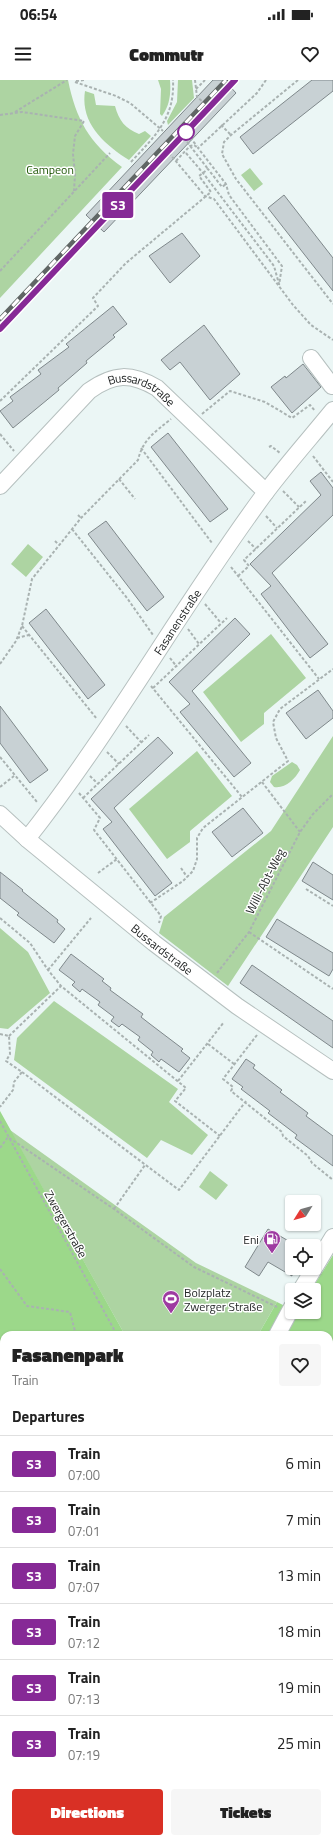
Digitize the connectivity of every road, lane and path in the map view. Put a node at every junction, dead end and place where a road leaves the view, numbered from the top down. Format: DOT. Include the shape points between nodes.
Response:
graph roads {
  1 [pos="67,80"];
  2 [pos="85,80"];
  3 [pos="173,80"];
  4 [pos="195,80"];
  5 [pos="205,80"];
  6 [pos="266,80"];
  7 [pos="298,80"];
  8 [pos="196,89"];
  9 [pos="202,101"];
  10 [pos="14,113"];
  11 [pos="0,115"];
  12 [pos="221,125"];
  13 [pos="160,129"];
  14 [pos="163,131"];
  15 [pos="187,134"];
  16 [pos="231,135"];
  17 [pos="184,138"];
  18 [pos="190,146"];
  19 [pos="198,148"];
  20 [pos="110,153"];
  21 [pos="169,153"];
  22 [pos="186,153"];
  23 [pos="176,161"];
  24 [pos="131,162"];
  25 [pos="208,169"];
  26 [pos="203,173"];
  27 [pos="226,184"];
  28 [pos="74,191"];
  29 [pos="205,196"];
  30 [pos="0,271"];
  31 [pos="279,285"];
  32 [pos="333,304"];
  33 [pos="333,340"];
  34 [pos="311,358"];
  35 [pos="329,376"];
  36 [pos="0,401"];
  37 [pos="187,416"];
  38 [pos="328,416"];
  39 [pos="0,434"];
  40 [pos="305,444"];
  41 [pos="22,461"];
  42 [pos="119,479"];
  43 [pos="333,482"];
  44 [pos="0,486"];
  45 [pos="270,486"];
  46 [pos="134,499"];
  47 [pos="307,500"];
  48 [pos="299,508"];
  49 [pos="78,515"];
  50 [pos="81,518"];
  51 [pos="72,529"];
  52 [pos="55,541"];
  53 [pos="59,545"];
  54 [pos="238,576"];
  55 [pos="196,593"];
  56 [pos="227,618"];
  57 [pos="179,619"];
  58 [pos="221,623"];
  59 [pos="22,626"];
  60 [pos="29,636"];
  61 [pos="16,638"];
  62 [pos="199,644"];
  63 [pos="161,645"];
  64 [pos="0,664"];
  65 [pos="333,669"];
  66 [pos="142,674"];
  67 [pos="153,688"];
  68 [pos="115,714"];
  69 [pos="105,730"];
  70 [pos="149,735"];
  71 [pos="142,742"];
  72 [pos="0,757"];
  73 [pos="14,776"];
  74 [pos="262,781"];
  75 [pos="70,783"];
  76 [pos="0,787"];
  77 [pos="333,794"];
  78 [pos="242,797"];
  79 [pos="83,798"];
  80 [pos="0,814"];
  81 [pos="47,814"];
  82 [pos="300,832"];
  83 [pos="27,839"];
  84 [pos="117,859"];
  85 [pos="181,868"];
  86 [pos="98,873"];
  87 [pos="187,877"];
  88 [pos="306,889"];
  89 [pos="150,903"];
  90 [pos="333,906"];
  91 [pos="0,918"];
  92 [pos="91,918"];
  93 [pos="159,923"];
  94 [pos="249,932"];
  95 [pos="48,970"];
  96 [pos="214,976"];
  97 [pos="61,986"];
  98 [pos="333,989"];
  99 [pos="224,1022"];
  100 [pos="259,1033"];
  101 [pos="0,1034"];
  102 [pos="9,1036"];
  103 [pos="207,1044"];
  104 [pos="234,1064"];
  105 [pos="333,1071"];
  106 [pos="22,1072"];
  107 [pos="178,1081"];
  108 [pos="246,1101"];
  109 [pos="0,1107"];
  110 [pos="0,1121"];
  111 [pos="220,1136"];
  112 [pos="8,1137"];
  113 [pos="0,1148"];
  114 [pos="145,1165"];
  115 [pos="333,1180"];
  116 [pos="114,1209"];
  117 [pos="333,1236"];
  118 [pos="0,1270"];
  119 [pos="306,1283"];
  120 [pos="285,1308"];
  121 [pos="285,1319"];
  122 [pos="75,1331"];
  123 [pos="115,1331"];
  124 [pos="279,1331"];
  1 -- 10 [label="path"];
  2 -- 13 [label="path" via="75,82 110,93 130,103"];
  3 -- 13 [label="path" via="172,102"];
  4 -- 8 [label="path"];
  5 -- 8 [label="path"];
  6 -- 12 [label="path" via="257,93"];
  7 -- 16 [label="path"];
  8 -- 9 [label="path" via="197,97"];
  10 -- 11 [label="path"];
  10 -- 28 [label="path" via="84,121 75,136"];
  12 -- 16 [label="path"];
  12 -- 19 [label="path"];
  13 -- 14 [label="path"];
  13 -- 24 [label="path"];
  15 -- 19 [label="path"];
  16 -- 32 [label="path" via="224,142 222,154 236,178"];
  17 -- 18 [label="path"];
  18 -- 19 [label="path" via="194,144"];
  18 -- 23 [label="path"];
  18 -- 25 [label="path"];
  19 -- 27 [label="path"];
  20 -- 28 [label="path"];
  21 -- 23 [label="path"];
  22 -- 26 [label="path"];
  23 -- 29 [label="path"];
  25 -- 26 [label="path"];
  25 -- 27 [label="path" via="222,187"];
  26 -- 29 [label="path" via="199,176 211,192"];
  26 -- 31 [label="path" via="274,266"];
  27 -- 31 [label="path" via="229,196 282,266"];
  28 -- 30 [label="path"];
  29 -- 31 [label="path" via="214,199"];
  29 -- 36 [label="path" via="119,271 93,298 98,306"];
  31 -- 33 [label="path" via="305,319"];
  34 -- 35 [label="street"];
  37 -- 38 [label="path" via="230,391 264,402 292,418 310,405"];
  37 -- 41 [label="street, Bussardstraße" via="157,388 144,380 128,376 103,381 89,390"];
  37 -- 42 [label="path" via="151,435 141,448 138,460"];
  37 -- 45 [label="street, Bussardstraße"];
  38 -- 40 [label="street, Fasanenstraße"];
  39 -- 41 [label="path"];
  40 -- 43 [label="path"];
  40 -- 45 [label="street, Fasanenstraße"];
  41 -- 44 [label="street, Bussardstraße"];
  42 -- 46 [label="path"];
  42 -- 50 [label="path"];
  45 -- 48 [label="path"];
  45 -- 55 [label="street, Fasanenstraße"];
  47 -- 48 [label="path"];
  48 -- 54 [label="path" via="244,560 249,566"];
  49 -- 50 [label="path"];
  50 -- 51 [label="path"];
  51 -- 53 [label="path"];
  51 -- 63 [label="path"];
  52 -- 53 [label="path"];
  53 -- 59 [label="path" via="32,579"];
  55 -- 57 [label="street, Fasanenstraße"];
  55 -- 58 [label="path"];
  56 -- 58 [label="path"];
  57 -- 62 [label="path"];
  57 -- 63 [label="street, Fasanenstraße"];
  58 -- 62 [label="path"];
  59 -- 60 [label="path"];
  59 -- 61 [label="path"];
  60 -- 61 [label="path"];
  60 -- 69 [label="path"];
  61 -- 64 [label="path"];
  62 -- 67 [label="path"];
  63 -- 66 [label="street, Fasanenstraße"];
  65 -- 74 [label="path" via="280,709 273,722 276,738 288,761"];
  66 -- 67 [label="path"];
  66 -- 68 [label="street, Fasanenstraße"];
  67 -- 78 [label="path"];
  68 -- 69 [label="street, Fasanenstraße"];
  68 -- 71 [label="path"];
  69 -- 75 [label="street, Fasanenstraße"];
  70 -- 71 [label="path"];
  71 -- 79 [label="path"];
  72 -- 73 [label="path"];
  73 -- 76 [label="path"];
  73 -- 81 [label="path"];
  74 -- 78 [label="path"];
  74 -- 82 [label="path"];
  75 -- 79 [label="path"];
  75 -- 81 [label="street, Fasanenstraße"];
  77 -- 82 [label="path, Willi-Abt-Weg"];
  78 -- 87 [label="path" via="204,828 197,838 197,859 193,871"];
  79 -- 84 [label="path" via="100,818 94,830"];
  80 -- 83 [label="street, Bussardstraße"];
  81 -- 83 [label="street, Fasanenstraße"];
  82 -- 94 [label="path, Willi-Abt-Weg"];
  83 -- 105 [label="street, Bussardstraße" via="208,984"];
  84 -- 86 [label="path"];
  84 -- 89 [label="path"];
  85 -- 87 [label="path"];
  87 -- 89 [label="path"];
  88 -- 90 [label="path"];
  89 -- 93 [label="path" via="161,916"];
  91 -- 95 [label="path" via="30,943"];
  92 -- 95 [label="path"];
  94 -- 96 [label="path, Willi-Abt-Weg"];
  94 -- 98 [label="path"];
  95 -- 97 [label="path"];
  97 -- 102 [label="path"];
  97 -- 107 [label="path"];
  99 -- 103 [label="path"];
  100 -- 104 [label="path"];
  101 -- 102 [label="path"];
  102 -- 106 [label="path" via="10,1054 6,1061"];
  103 -- 104 [label="path"];
  103 -- 107 [label="path"];
  104 -- 108 [label="path" via="223,1079 233,1087 231,1091"];
  106 -- 109 [label="path"];
  106 -- 114 [label="path"];
  107 -- 111 [label="path" via="186,1088 175,1101"];
  108 -- 111 [label="path"];
  108 -- 115 [label="path" via="256,1113 282,1132 283,1136"];
  110 -- 112 [label="path, Zwergerstraße"];
  111 -- 114 [label="path" via="179,1190"];
  112 -- 113 [label="path"];
  112 -- 116 [label="path"];
  112 -- 123 [label="path, Zwergerstraße"];
  114 -- 116 [label="path"];
  116 -- 120 [label="path" via="194,1267"];
  117 -- 119 [label="street"];
  118 -- 122 [label="path" via="26,1306 70,1312"];
  121 -- 124 [label="street"];
}
